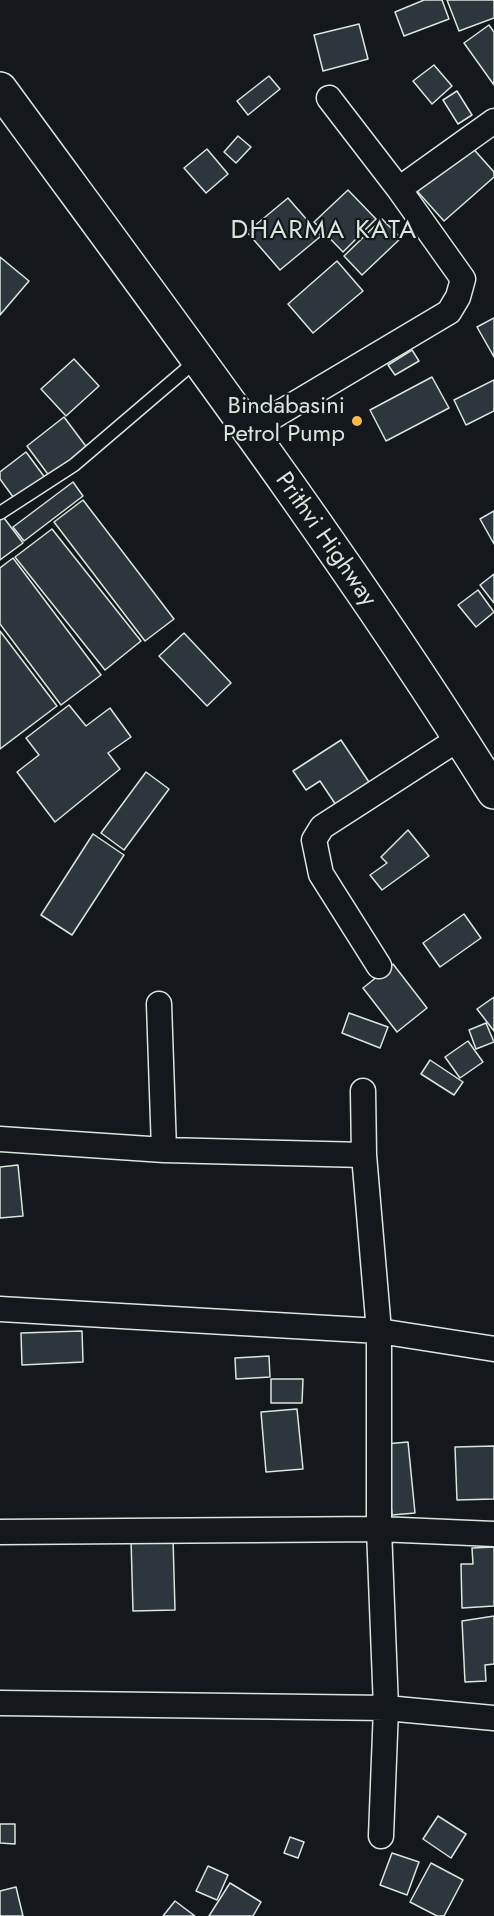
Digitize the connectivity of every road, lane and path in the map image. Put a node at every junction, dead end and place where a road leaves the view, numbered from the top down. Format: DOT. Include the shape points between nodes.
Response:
graph roads {
  1 [pos="0,89"];
  2 [pos="329,98"];
  3 [pos="494,121"];
  4 [pos="399,189"];
  5 [pos="198,360"];
  6 [pos="249,431"];
  7 [pos="0,513"];
  8 [pos="460,738"];
  9 [pos="494,792"];
  10 [pos="379,966"];
  11 [pos="159,1004"];
  12 [pos="363,1091"];
  13 [pos="0,1139"];
  14 [pos="164,1150"];
  15 [pos="364,1155"];
  16 [pos="0,1309"];
  17 [pos="379,1331"];
  18 [pos="494,1349"];
  19 [pos="379,1529"];
  20 [pos="0,1532"];
  21 [pos="494,1534"];
  22 [pos="0,1703"];
  23 [pos="386,1708"];
  24 [pos="494,1718"];
  25 [pos="381,1836"];
  1 -- 5 [label="highway, Prithvi Highway"];
  2 -- 4 [label="street"];
  3 -- 4 [label="street"];
  4 -- 6 [label="street" via="463,279 449,312"];
  5 -- 6 [label="highway, Prithvi Highway"];
  5 -- 7 [label="lane" via="74,465"];
  6 -- 8 [label="highway, Prithvi Highway"];
  8 -- 9 [label="highway, Prithvi Highway"];
  8 -- 10 [label="street" via="321,827 314,840 321,874"];
  11 -- 14 [label="street"];
  12 -- 15 [label="street"];
  13 -- 14 [label="street"];
  14 -- 15 [label="street"];
  15 -- 17 [label="street"];
  16 -- 17 [label="street"];
  17 -- 18 [label="street"];
  17 -- 19 [label="street"];
  19 -- 20 [label="street"];
  19 -- 21 [label="street"];
  19 -- 23 [label="street"];
  22 -- 23 [label="street"];
  23 -- 24 [label="street"];
  23 -- 25 [label="street"];
}
